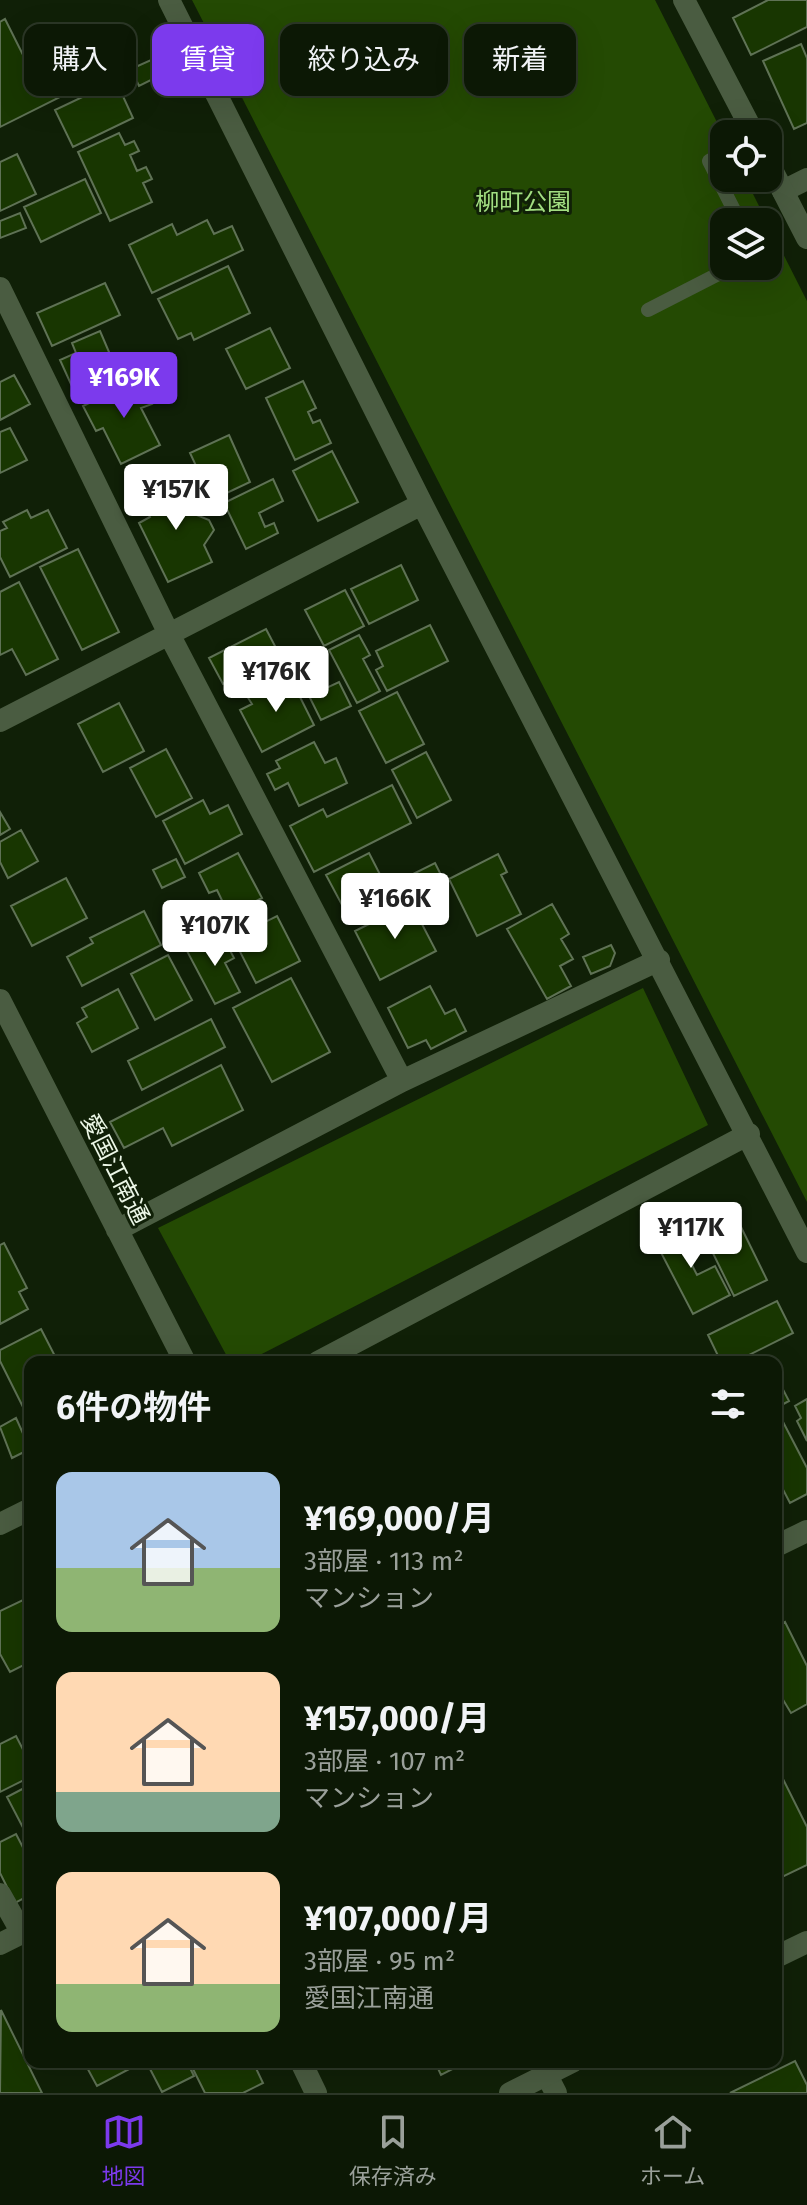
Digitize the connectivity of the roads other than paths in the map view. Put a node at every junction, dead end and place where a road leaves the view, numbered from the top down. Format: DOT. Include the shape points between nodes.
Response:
graph roads {
  1 [pos="169,0"];
  2 [pos="684,0"];
  3 [pos="747,120"];
  4 [pos="807,179"];
  5 [pos="783,191"];
  6 [pos="807,238"];
  7 [pos="710,278"];
  8 [pos="0,288"];
  9 [pos="648,310"];
  10 [pos="422,504"];
  11 [pos="169,634"];
  12 [pos="0,721"];
  13 [pos="659,960"];
  14 [pos="0,1000"];
  15 [pos="402,1081"];
  16 [pos="749,1134"];
  17 [pos="117,1230"];
  18 [pos="807,1252"];
  19 [pos="182,1356"];
  20 [pos="329,1356"];
  21 [pos="24,1512"];
  22 [pos="0,1524"];
  23 [pos="807,1531"];
  24 [pos="782,1543"];
  25 [pos="0,1894"];
  26 [pos="24,1928"];
  27 [pos="24,1932"];
  28 [pos="807,1942"];
  29 [pos="0,1944"];
  30 [pos="782,1954"];
  31 [pos="304,2068"];
  32 [pos="548,2077"];
  33 [pos="316,2093"];
  34 [pos="510,2093"];
  1 -- 10 [label="street"];
  2 -- 3 [label="street"];
  4 -- 5 [label="street"];
  5 -- 6 [label="street"];
  7 -- 9 [label="lane"];
  8 -- 11 [label="street"];
  10 -- 11 [label="street"];
  10 -- 13 [label="street"];
  11 -- 12 [label="street"];
  11 -- 15 [label="street"];
  13 -- 15 [label="street"];
  13 -- 16 [label="street"];
  14 -- 17 [label="street, 愛国江南通"];
  15 -- 17 [label="street"];
  16 -- 18 [label="street"];
  16 -- 20 [label="street"];
  17 -- 19 [label="street, 愛国江南通"];
  21 -- 22 [label="street"];
  23 -- 24 [label="street"];
  25 -- 26 [label="street"];
  27 -- 29 [label="street"];
  28 -- 30 [label="street"];
  31 -- 33 [label="street"];
  32 -- 34 [label="street"];
}
